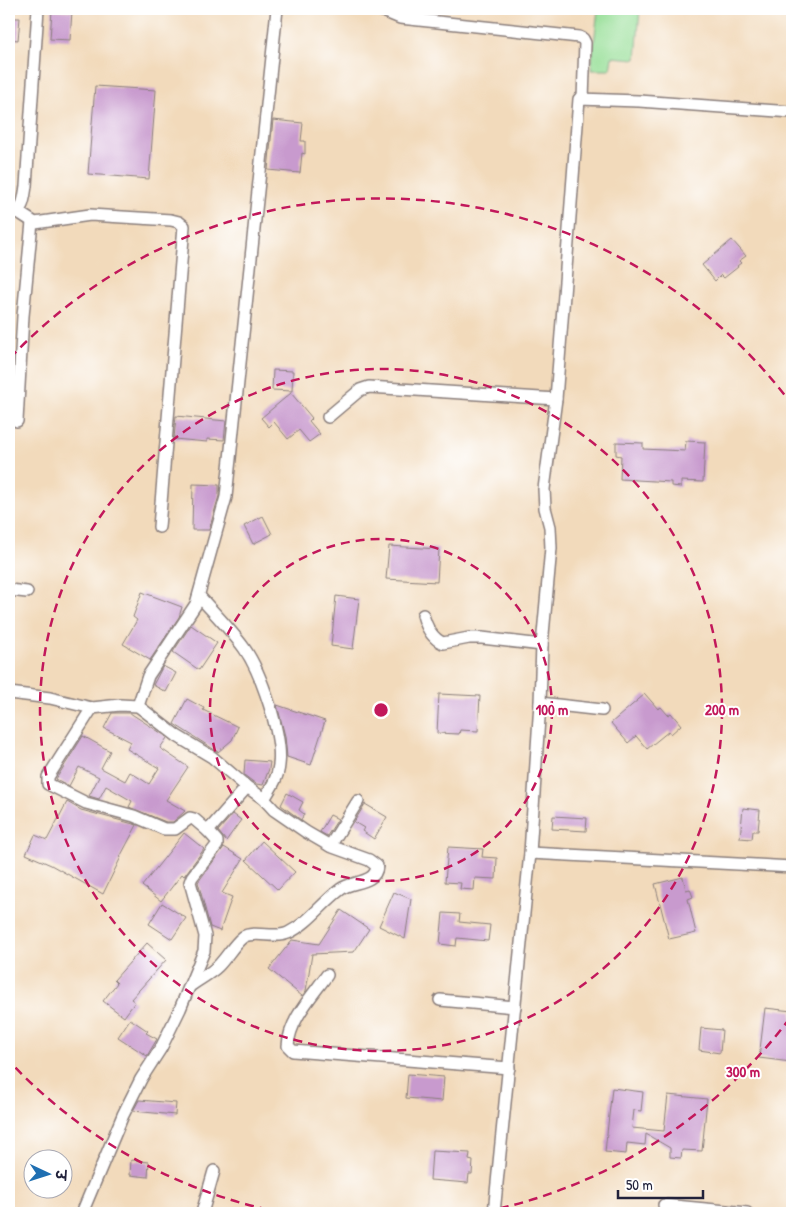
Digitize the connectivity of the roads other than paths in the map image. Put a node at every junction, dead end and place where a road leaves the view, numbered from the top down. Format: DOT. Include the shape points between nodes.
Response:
graph roads {
  1 [pos="38,9"];
  2 [pos="277,9"];
  3 [pos="371,9"];
  4 [pos="583,99"];
  5 [pos="792,112"];
  6 [pos="13,213"];
  7 [pos="32,222"];
  8 [pos="556,399"];
  9 [pos="328,417"];
  10 [pos="17,422"];
  11 [pos="159,528"];
  12 [pos="9,590"];
  13 [pos="27,592"];
  14 [pos="199,596"];
  15 [pos="423,615"];
  16 [pos="542,645"];
  17 [pos="9,693"];
  18 [pos="540,703"];
  19 [pos="138,706"];
  20 [pos="92,708"];
  21 [pos="602,710"];
  22 [pos="247,788"];
  23 [pos="264,799"];
  24 [pos="358,801"];
  25 [pos="208,831"];
  26 [pos="330,846"];
  27 [pos="530,853"];
  28 [pos="792,867"];
  29 [pos="327,975"];
  30 [pos="190,986"];
  31 [pos="440,1000"];
  32 [pos="515,1007"];
  33 [pos="509,1068"];
  34 [pos="214,1171"];
  35 [pos="664,1205"];
  36 [pos="82,1213"];
  37 [pos="202,1213"];
  38 [pos="494,1213"];
  39 [pos="748,1213"];
  1 -- 6 [label="street" via="26,186 24,202"];
  2 -- 14 [label="street" via="226,497"];
  3 -- 4 [label="street" via="400,18 579,37 585,43"];
  4 -- 5 [label="street"];
  4 -- 8 [label="street" via="579,99 577,116"];
  6 -- 7 [label="street"];
  7 -- 10 [label="street"];
  7 -- 11 [label="street" via="90,215 171,220 184,226"];
  8 -- 9 [label="street" via="369,387 360,390"];
  8 -- 16 [label="street" via="544,489 551,536"];
  12 -- 13 [label="street"];
  14 -- 19 [label="street" via="148,676"];
  14 -- 23 [label="street" via="252,660 269,703 280,757 277,777"];
  15 -- 16 [label="street" via="429,631 443,643 482,638"];
  16 -- 18 [label="street"];
  17 -- 20 [label="street"];
  18 -- 21 [label="street"];
  18 -- 27 [label="street"];
  19 -- 20 [label="street"];
  19 -- 22 [label="street" via="177,736 212,756"];
  20 -- 25 [label="street" via="48,777 48,784 86,803 134,816 164,829 175,829 190,818"];
  22 -- 23 [label="street"];
  22 -- 25 [label="street"];
  23 -- 26 [label="street" via="274,810"];
  24 -- 26 [label="street"];
  25 -- 30 [label="street" via="217,845 190,882 205,940"];
  26 -- 30 [label="street" via="369,860 377,870 367,879 340,889 287,933 244,936 217,967"];
  27 -- 28 [label="street"];
  27 -- 32 [label="street"];
  29 -- 33 [label="street" via="291,1030 288,1046 293,1051"];
  30 -- 36 [label="street" via="161,1048 128,1103"];
  31 -- 32 [label="street"];
  32 -- 33 [label="street"];
  33 -- 38 [label="street"];
  34 -- 37 [label="street"];
  35 -- 39 [label="street"];
}
